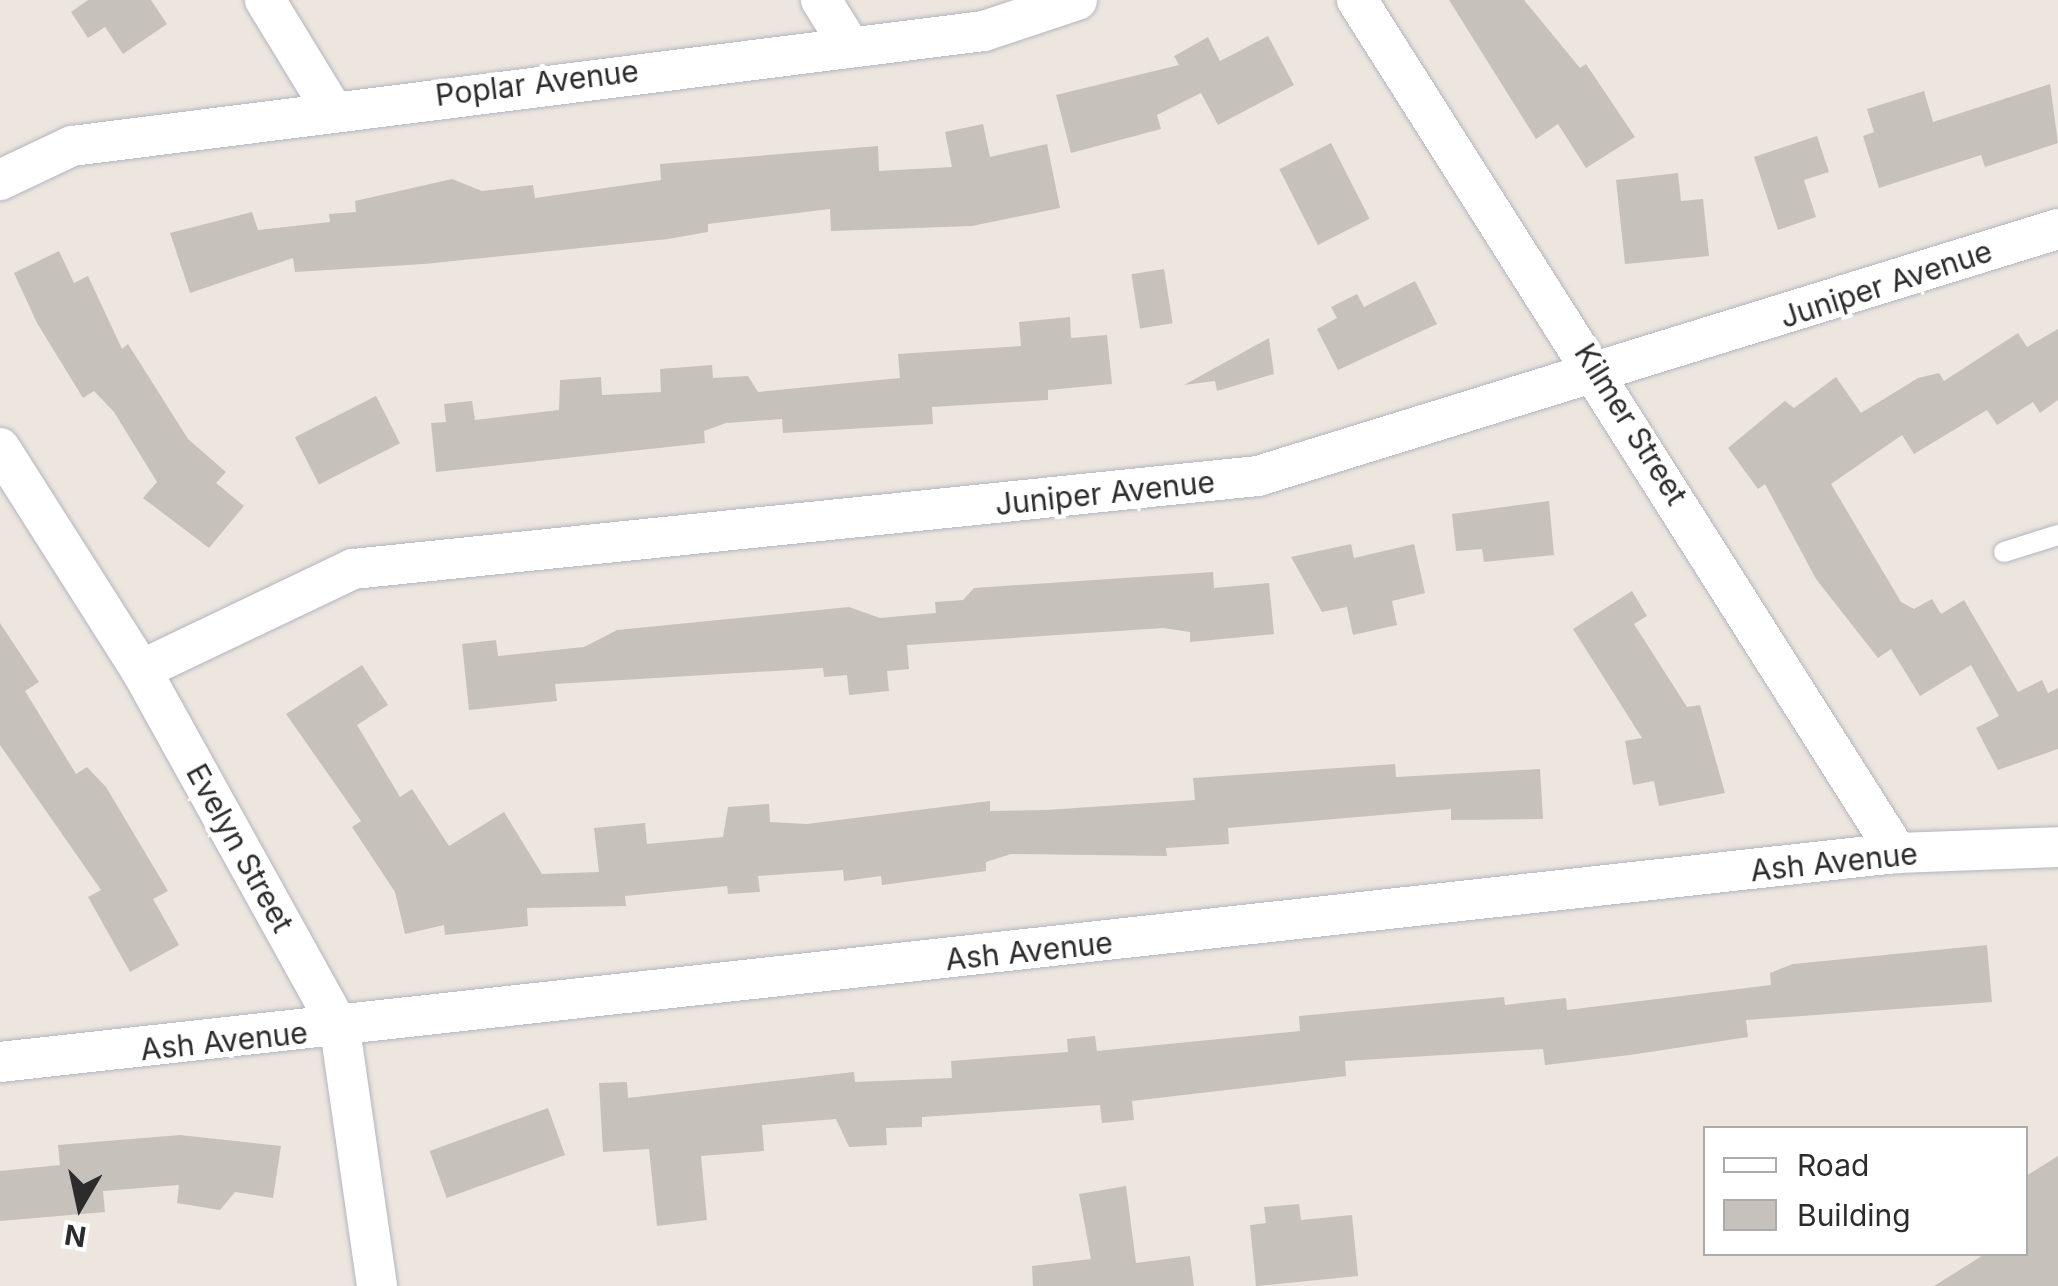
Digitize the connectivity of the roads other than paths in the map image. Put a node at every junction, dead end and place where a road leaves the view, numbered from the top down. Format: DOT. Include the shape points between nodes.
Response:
graph roads {
  1 [pos="265,0"];
  2 [pos="821,0"];
  3 [pos="1077,0"];
  4 [pos="1358,0"];
  5 [pos="849,45"];
  6 [pos="332,108"];
  7 [pos="0,180"];
  8 [pos="2058,228"];
  9 [pos="1601,375"];
  10 [pos="0,448"];
  11 [pos="2058,535"];
  12 [pos="2004,552"];
  13 [pos="141,670"];
  14 [pos="2058,847"];
  15 [pos="1897,853"];
  16 [pos="340,1029"];
  17 [pos="0,1062"];
  18 [pos="377,1286"];
  1 -- 6 [label="street"];
  2 -- 5 [label="street"];
  3 -- 5 [label="street, Poplar Avenue" via="984,31"];
  4 -- 9 [label="street, Kilmer Street"];
  5 -- 6 [label="street, Poplar Avenue"];
  6 -- 7 [label="street, Poplar Avenue" via="72,146"];
  8 -- 9 [label="street, Juniper Avenue"];
  9 -- 13 [label="street, Juniper Avenue" via="1258,476 352,570"];
  9 -- 15 [label="street, Kilmer Street"];
  10 -- 13 [label="street, Evelyn Street"];
  11 -- 12 [label="lane"];
  13 -- 16 [label="street, Evelyn Street"];
  14 -- 15 [label="street, Ash Avenue"];
  15 -- 16 [label="street, Ash Avenue"];
  16 -- 17 [label="street, Ash Avenue"];
  16 -- 18 [label="street, Evelyn Street"];
}
